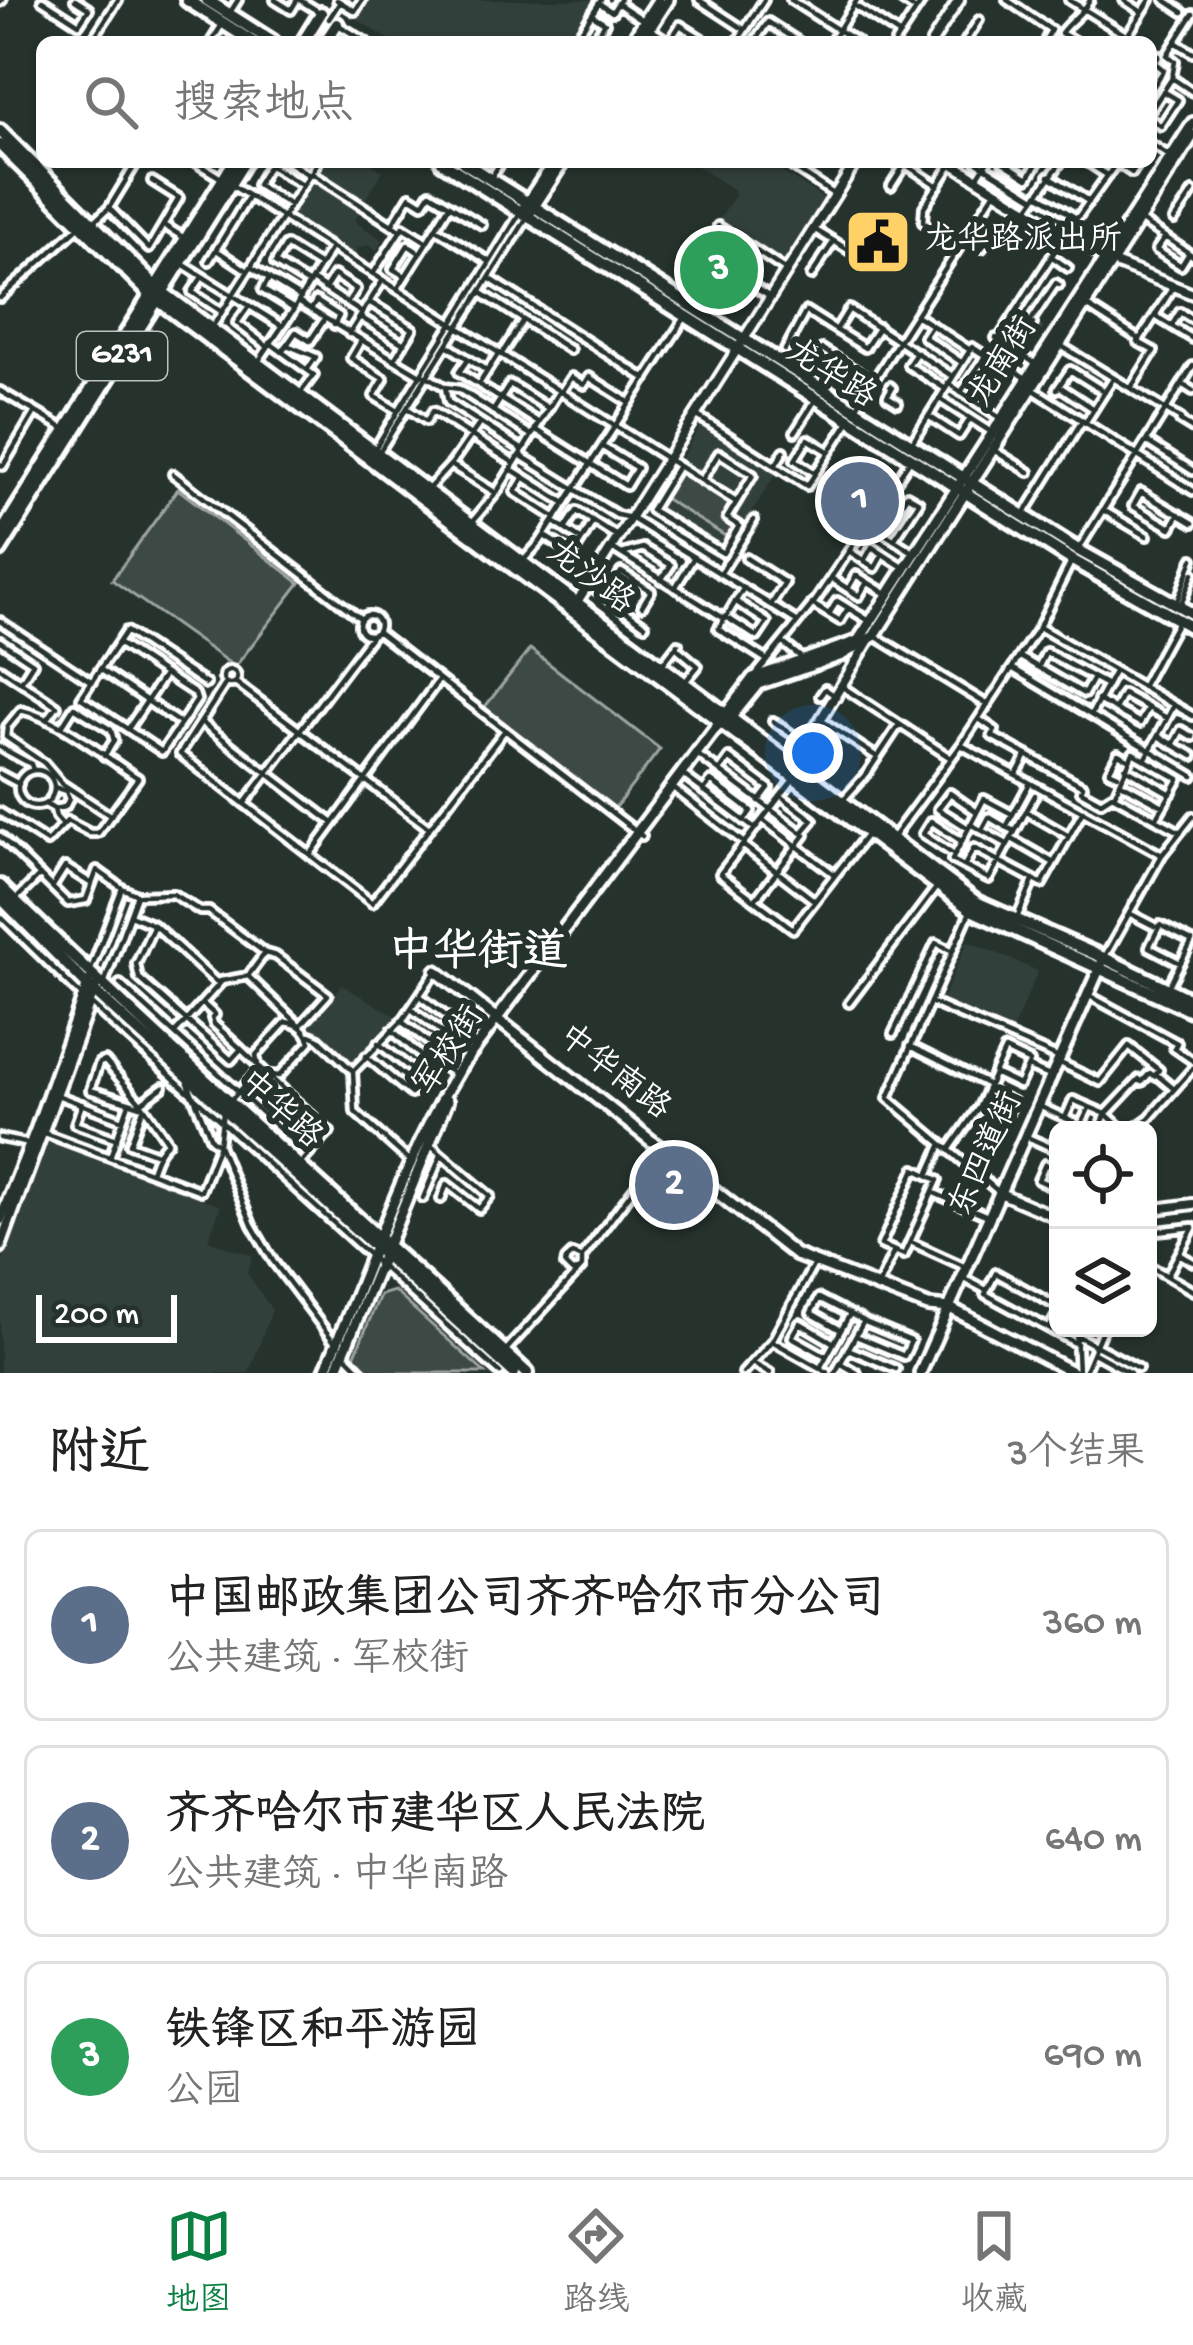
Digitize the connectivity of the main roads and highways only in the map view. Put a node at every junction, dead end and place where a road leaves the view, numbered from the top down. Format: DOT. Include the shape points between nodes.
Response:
graph roads {
  1 [pos="187,0"];
  2 [pos="207,0"];
  3 [pos="658,0"];
  4 [pos="668,0"];
  5 [pos="226,18"];
  6 [pos="647,25"];
  7 [pos="246,36"];
  8 [pos="262,36"];
  9 [pos="310,36"];
  10 [pos="326,36"];
  11 [pos="637,36"];
  12 [pos="643,36"];
  13 [pos="1193,123"];
  14 [pos="0,131"];
  15 [pos="1191,141"];
  16 [pos="0,145"];
  17 [pos="36,161"];
  18 [pos="42,168"];
  19 [pos="232,168"];
  20 [pos="239,168"];
  21 [pos="453,168"];
  22 [pos="473,168"];
  23 [pos="551,168"];
  24 [pos="559,168"];
  25 [pos="227,182"];
  26 [pos="528,209"];
  27 [pos="87,224"];
  28 [pos="1107,260"];
  29 [pos="157,293"];
  30 [pos="1052,338"];
  31 [pos="740,344"];
  32 [pos="1029,383"];
  33 [pos="852,415"];
  34 [pos="70,432"];
  35 [pos="373,457"];
  36 [pos="965,486"];
  37 [pos="0,536"];
  38 [pos="0,550"];
  39 [pos="1075,555"];
  40 [pos="574,607"];
  41 [pos="1178,610"];
  42 [pos="1193,614"];
  43 [pos="1193,628"];
  44 [pos="869,635"];
  45 [pos="726,719"];
  46 [pos="794,772"];
  47 [pos="639,834"];
  48 [pos="889,843"];
  49 [pos="0,886"];
  50 [pos="4,905"];
  51 [pos="973,906"];
  52 [pos="1102,963"];
  53 [pos="436,970"];
  54 [pos="92,987"];
  55 [pos="1193,1001"];
  56 [pos="1193,1011"];
  57 [pos="500,1020"];
  58 [pos="227,1111"];
  59 [pos="40,1132"];
  60 [pos="0,1220"];
  61 [pos="0,1247"];
  62 [pos="380,1250"];
  63 [pos="950,1308"];
  64 [pos="340,1349"];
  65 [pos="324,1373"];
  66 [pos="335,1373"];
  67 [pos="514,1373"];
  68 [pos="527,1373"];
  69 [pos="920,1373"];
  70 [pos="1078,1373"];
  1 -- 5 [label="main road"];
  2 -- 5 [label="main road"];
  3 -- 6 [label="main road"];
  4 -- 6 [label="main road"];
  5 -- 7 [label="main road"];
  5 -- 8 [label="main road"];
  6 -- 11 [label="main road"];
  6 -- 12 [label="main road"];
  9 -- 10 [label="main road" via="329,18"];
  13 -- 28 [label="main road, 龙南街"];
  14 -- 17 [label="main road, 龙沙路"];
  15 -- 28 [label="main road, 龙南街"];
  16 -- 27 [label="main road, 龙沙路"];
  18 -- 27 [label="main road, 龙沙路"];
  19 -- 25 [label="main road, G231"];
  20 -- 25 [label="main road, G231"];
  21 -- 26 [label="main road, 龙华路"];
  22 -- 26 [label="main road, 龙华路"];
  23 -- 26 [label="main road"];
  24 -- 26 [label="main road"];
  25 -- 29 [label="main road, G231"];
  25 -- 29 [label="main road, G231"];
  26 -- 31 [label="main road, 龙华路"];
  26 -- 31 [label="main road, 龙华路"];
  27 -- 29 [label="main road, 龙沙路"];
  28 -- 30 [label="main road, 龙南街"];
  29 -- 34 [label="main road, G231"];
  29 -- 35 [label="main road, 龙沙路"];
  29 -- 35 [label="main road, 龙沙路"];
  30 -- 32 [label="main road, 龙南街"];
  30 -- 32 [label="main road, 龙南街"];
  31 -- 33 [label="main road, 龙华路"];
  31 -- 33 [label="main road, 龙华路"];
  32 -- 36 [label="main road, 龙南街"];
  32 -- 36 [label="main road, 龙南街"];
  33 -- 36 [label="main road, 龙华路"];
  33 -- 36 [label="main road, 龙华路"];
  34 -- 37 [label="main road, G231"];
  34 -- 38 [label="main road, G231"];
  35 -- 40 [label="main road, 龙沙路"];
  35 -- 40 [label="main road, 龙沙路"];
  36 -- 39 [label="main road, 龙华路"];
  36 -- 39 [label="main road, 龙华路"];
  36 -- 44 [label="main road, 龙南街"];
  36 -- 44 [label="main road, 龙南街"];
  39 -- 41 [label="main road, 龙华路"];
  40 -- 45 [label="main road, 龙沙路"];
  40 -- 45 [label="main road, 龙沙路"];
  41 -- 42 [label="main road, 龙华路"];
  41 -- 43 [label="main road, 龙华路"];
  44 -- 45 [label="main road, 军校街" via="830,659 758,684"];
  44 -- 45 [label="main road, 军校街" via="753,678"];
  45 -- 46 [label="main road, 龙沙路"];
  45 -- 47 [label="main road, 军校街"];
  45 -- 47 [label="main road, 军校街"];
  46 -- 48 [label="main road, 龙沙路"];
  46 -- 48 [label="main road, 龙沙路"];
  47 -- 57 [label="main road, 军校街"];
  48 -- 51 [label="main road, 龙沙路"];
  48 -- 51 [label="main road, 龙沙路"];
  49 -- 50 [label="main road, 中华路"];
  50 -- 54 [label="main road, 中华路"];
  51 -- 52 [label="main road, 龙沙路"];
  51 -- 52 [label="main road, 龙沙路"];
  52 -- 55 [label="main road, 龙沙路"];
  52 -- 56 [label="main road, 龙沙路"];
  52 -- 63 [label="main road, 东四道街"];
  53 -- 57 [label="main road, 中华南路"];
  54 -- 58 [label="main road, 中华路"];
  54 -- 58 [label="main road, 中华路"];
  54 -- 59 [label="main road"];
  54 -- 59 [label="main road"];
  57 -- 62 [label="main road, 军校街" via="447,1100"];
  57 -- 62 [label="main road, 军校街" via="442,1097"];
  57 -- 63 [label="main road, 中华南路" via="796,1255"];
  58 -- 62 [label="main road, 中华路"];
  58 -- 62 [label="main road, 中华路" via="303,1160"];
  59 -- 60 [label="main road"];
  59 -- 61 [label="main road"];
  62 -- 64 [label="main road, 军校街"];
  62 -- 67 [label="main road, 中华路"];
  62 -- 68 [label="main road, 中华路"];
  63 -- 69 [label="main road, 东四道街"];
  63 -- 70 [label="main road, 中华南路"];
  64 -- 65 [label="main road, 军校街"];
  64 -- 66 [label="main road, 军校街"];
}
